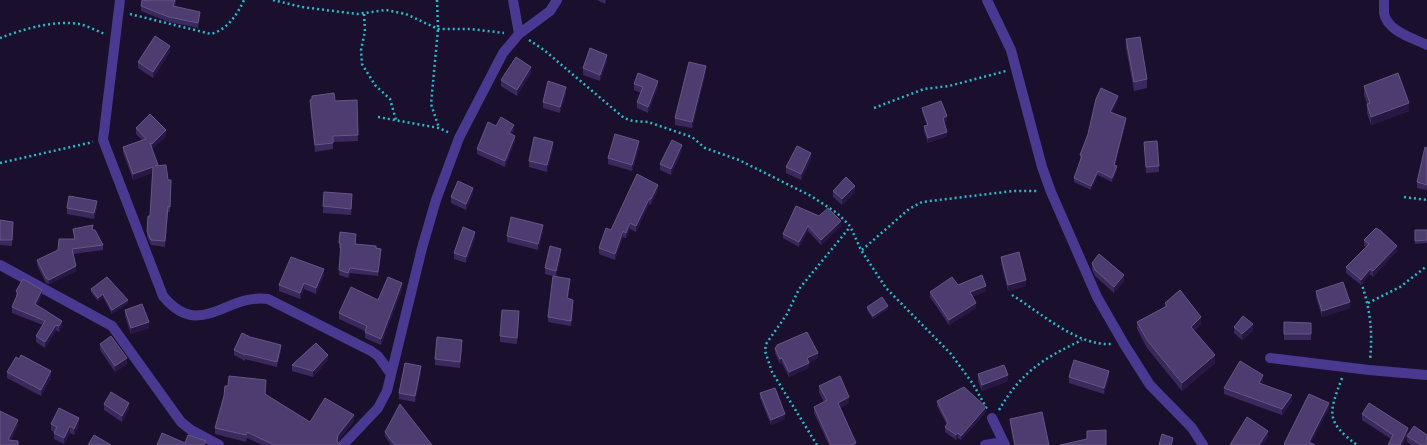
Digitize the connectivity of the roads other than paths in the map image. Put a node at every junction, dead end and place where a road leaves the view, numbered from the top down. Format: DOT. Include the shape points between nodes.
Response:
graph roads {
  1 [pos="513,0"];
  2 [pos="556,0"];
  3 [pos="987,0"];
  4 [pos="1384,0"];
  5 [pos="119,5"];
  6 [pos="519,34"];
  7 [pos="1427,45"];
  8 [pos="0,265"];
  9 [pos="1270,358"];
  10 [pos="391,374"];
  11 [pos="1427,375"];
  12 [pos="992,418"];
  13 [pos="1004,444"];
  14 [pos="220,445"];
  15 [pos="343,445"];
  16 [pos="985,445"];
  17 [pos="1203,445"];
  1 -- 6 [label="street"];
  2 -- 6 [label="street" via="550,10"];
  3 -- 17 [label="street" via="1008,44 1051,192 1096,297 1150,385 1192,428"];
  4 -- 7 [label="street" via="1384,13 1388,21"];
  5 -- 10 [label="street" via="102,140 163,296 172,307 191,315 209,314 245,299 268,299 371,351 378,356"];
  6 -- 10 [label="street" via="503,53 460,138 436,200"];
  8 -- 14 [label="street" via="112,326 181,422 190,430"];
  9 -- 11 [label="street"];
  10 -- 15 [label="street" via="384,400"];
  12 -- 13 [label="street"];
  13 -- 16 [label="street"];
}
